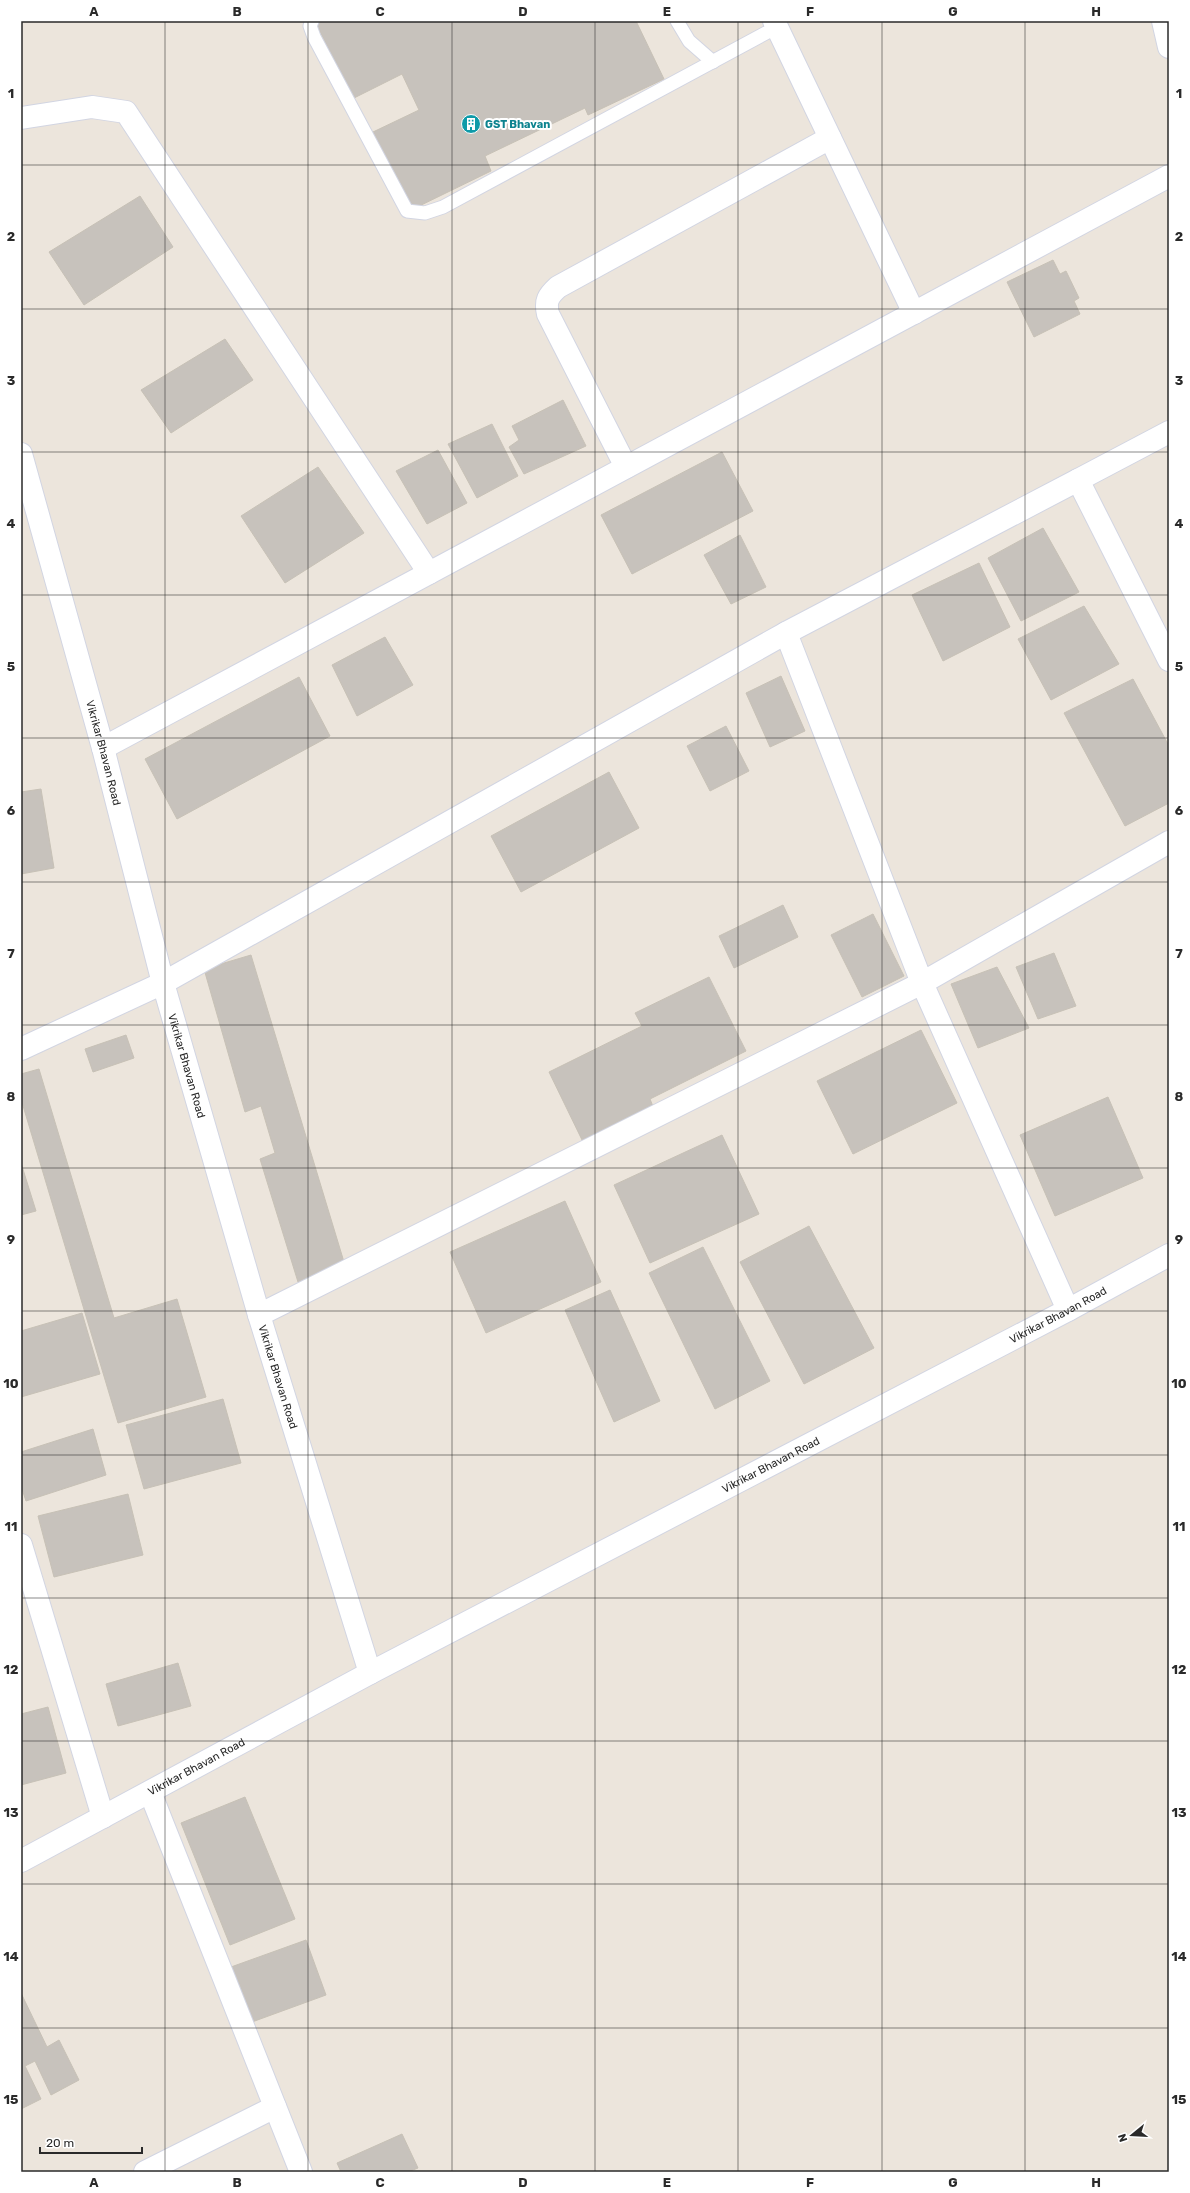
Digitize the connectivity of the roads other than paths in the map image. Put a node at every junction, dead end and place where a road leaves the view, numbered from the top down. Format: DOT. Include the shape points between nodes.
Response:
graph roads {
  1 [pos="312,21"];
  2 [pos="677,21"];
  3 [pos="1163,21"];
  4 [pos="776,24"];
  5 [pos="1169,47"];
  6 [pos="713,62"];
  7 [pos="21,118"];
  8 [pos="830,138"];
  9 [pos="1169,176"];
  10 [pos="914,313"];
  11 [pos="1169,432"];
  12 [pos="21,454"];
  13 [pos="626,467"];
  14 [pos="1078,480"];
  15 [pos="429,573"];
  16 [pos="786,634"];
  17 [pos="1169,660"];
  18 [pos="103,748"];
  19 [pos="1169,842"];
  20 [pos="163,983"];
  21 [pos="922,983"];
  22 [pos="21,1049"];
  23 [pos="1169,1255"];
  24 [pos="1068,1310"];
  25 [pos="259,1315"];
  26 [pos="21,1544"];
  27 [pos="370,1673"];
  28 [pos="150,1792"];
  29 [pos="103,1817"];
  30 [pos="21,1861"];
  31 [pos="275,2106"];
  32 [pos="145,2172"];
  33 [pos="301,2172"];
  1 -- 6 [label="lane" via="310,26 314,37 407,211 425,213 443,207"];
  2 -- 6 [label="lane" via="689,41"];
  3 -- 5 [label="street"];
  4 -- 6 [label="lane"];
  4 -- 8 [label="street"];
  7 -- 15 [label="street" via="92,107 126,112"];
  8 -- 10 [label="street"];
  8 -- 13 [label="street" via="558,287 550,294 546,302 548,314"];
  9 -- 10 [label="street"];
  10 -- 13 [label="street"];
  11 -- 14 [label="street"];
  12 -- 18 [label="street, Vikrikar Bhavan Road"];
  13 -- 15 [label="street"];
  14 -- 16 [label="street"];
  14 -- 17 [label="street"];
  15 -- 18 [label="street"];
  16 -- 20 [label="street"];
  16 -- 21 [label="street"];
  18 -- 20 [label="street, Vikrikar Bhavan Road"];
  19 -- 21 [label="street"];
  20 -- 22 [label="street"];
  20 -- 25 [label="street, Vikrikar Bhavan Road"];
  21 -- 24 [label="street"];
  21 -- 25 [label="street"];
  23 -- 24 [label="street, Vikrikar Bhavan Road"];
  24 -- 27 [label="street, Vikrikar Bhavan Road"];
  25 -- 27 [label="street, Vikrikar Bhavan Road"];
  26 -- 29 [label="street"];
  27 -- 28 [label="street, Vikrikar Bhavan Road"];
  28 -- 29 [label="street, Vikrikar Bhavan Road"];
  28 -- 31 [label="street"];
  29 -- 30 [label="street, Vikrikar Bhavan Road"];
  31 -- 32 [label="street"];
  31 -- 33 [label="street"];
}
